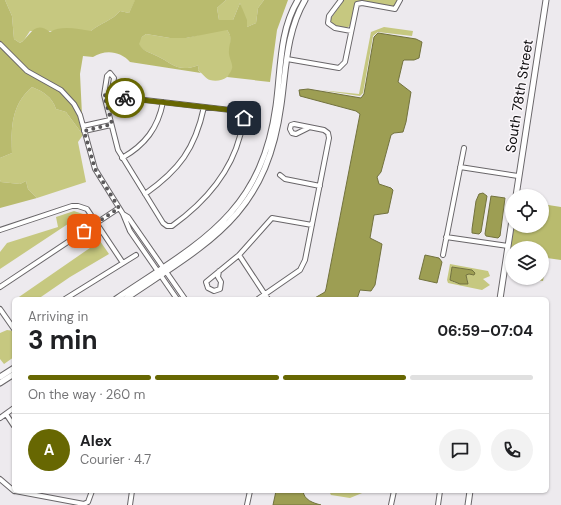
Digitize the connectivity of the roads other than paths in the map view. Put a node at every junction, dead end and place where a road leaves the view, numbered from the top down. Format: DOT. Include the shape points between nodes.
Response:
graph roads {
  1 [pos="298,0"];
  2 [pos="305,0"];
  3 [pos="341,0"];
  4 [pos="400,0"];
  5 [pos="546,0"];
  6 [pos="351,31"];
  7 [pos="0,44"];
  8 [pos="284,58"];
  9 [pos="104,95"];
  10 [pos="111,96"];
  11 [pos="163,102"];
  12 [pos="204,107"];
  13 [pos="111,122"];
  14 [pos="95,123"];
  15 [pos="83,126"];
  16 [pos="96,128"];
  17 [pos="308,128"];
  18 [pos="84,131"];
  19 [pos="464,148"];
  20 [pos="122,158"];
  21 [pos="460,167"];
  22 [pos="280,175"];
  23 [pos="518,176"];
  24 [pos="320,186"];
  25 [pos="517,189"];
  26 [pos="145,194"];
  27 [pos="119,208"];
  28 [pos="123,214"];
  29 [pos="96,223"];
  30 [pos="312,225"];
  31 [pos="0,230"];
  32 [pos="446,237"];
  33 [pos="505,246"];
  34 [pos="136,255"];
  35 [pos="239,255"];
  36 [pos="443,255"];
  37 [pos="123,263"];
  38 [pos="505,266"];
  39 [pos="165,270"];
  40 [pos="219,271"];
  41 [pos="159,273"];
  42 [pos="0,288"];
  43 [pos="265,294"];
  44 [pos="68,297"];
  45 [pos="119,297"];
  46 [pos="128,297"];
  47 [pos="175,297"];
  48 [pos="184,297"];
  49 [pos="261,297"];
  50 [pos="267,297"];
  51 [pos="500,297"];
  52 [pos="0,310"];
  53 [pos="12,325"];
  54 [pos="12,369"];
  55 [pos="12,375"];
  56 [pos="0,377"];
  57 [pos="0,383"];
  58 [pos="12,410"];
  59 [pos="6,414"];
  60 [pos="0,418"];
  61 [pos="12,423"];
  62 [pos="0,480"];
  63 [pos="12,489"];
  64 [pos="25,493"];
  65 [pos="91,493"];
  66 [pos="132,493"];
  67 [pos="250,493"];
  68 [pos="394,493"];
  69 [pos="440,493"];
  70 [pos="470,493"];
  71 [pos="130,505"];
  72 [pos="247,505"];
  73 [pos="391,505"];
  74 [pos="438,505"];
  75 [pos="468,505"];
  1 -- 8 [label="street" via="285,34"];
  2 -- 8 [label="street"];
  3 -- 6 [label="street" via="329,16 328,23 335,28"];
  4 -- 6 [label="street" via="395,9 357,4"];
  5 -- 23 [label="street, South 78th Street"];
  6 -- 8 [label="street" via="345,62 339,68"];
  7 -- 15 [label="street" via="27,71 50,82 69,97"];
  8 -- 39 [label="street" via="279,124 270,157 244,206 224,229 200,249"];
  9 -- 10 [label="street"];
  9 -- 10 [label="street" via="107,76 110,73 114,78"];
  9 -- 13 [label="street"];
  10 -- 11 [label="street"];
  11 -- 12 [label="street"];
  11 -- 20 [label="street" via="151,134 143,144"];
  12 -- 26 [label="street" via="192,146 180,164 165,180"];
  12 -- 26 [label="street" via="239,111 244,118 234,154 221,178 201,202 172,226 167,226 163,222"];
  13 -- 14 [label="street"];
  13 -- 16 [label="street"];
  13 -- 20 [label="street"];
  14 -- 15 [label="street"];
  14 -- 16 [label="street"];
  15 -- 18 [label="street"];
  16 -- 18 [label="street"];
  17 -- 24 [label="street" via="324,130 330,138"];
  18 -- 27 [label="street" via="95,169"];
  19 -- 21 [label="street"];
  20 -- 26 [label="street"];
  21 -- 23 [label="street"];
  21 -- 32 [label="street"];
  22 -- 24 [label="street" via="285,179"];
  23 -- 25 [label="street, South 78th Street"];
  24 -- 30 [label="street"];
  27 -- 28 [label="street"];
  27 -- 29 [label="street"];
  28 -- 39 [label="street" via="128,217"];
  28 -- 41 [label="street" via="130,232"];
  29 -- 31 [label="street" via="86,209 72,206"];
  29 -- 37 [label="street"];
  29 -- 42 [label="street"];
  30 -- 35 [label="street" via="272,218"];
  30 -- 43 [label="street" via="305,260 300,270"];
  32 -- 33 [label="street"];
  32 -- 36 [label="street"];
  34 -- 37 [label="street"];
  35 -- 40 [label="street"];
  35 -- 43 [label="street"];
  37 -- 44 [label="street"];
  38 -- 51 [label="street"];
  39 -- 41 [label="street"];
  39 -- 48 [label="street"];
  40 -- 40 [label="street" via="220,289 214,291 208,288 206,282"];
  41 -- 45 [label="street"];
  41 -- 46 [label="street"];
  41 -- 47 [label="street"];
  43 -- 49 [label="street"];
  43 -- 50 [label="street"];
  52 -- 53 [label="street"];
  54 -- 56 [label="street"];
  55 -- 57 [label="street"];
  58 -- 59 [label="street"];
  59 -- 60 [label="street"];
  59 -- 61 [label="street"];
  62 -- 63 [label="street"];
  64 -- 65 [label="street" via="84,504 88,502"];
  66 -- 71 [label="street"];
  67 -- 72 [label="street"];
  68 -- 73 [label="street"];
  69 -- 74 [label="street"];
  70 -- 75 [label="street"];
}
